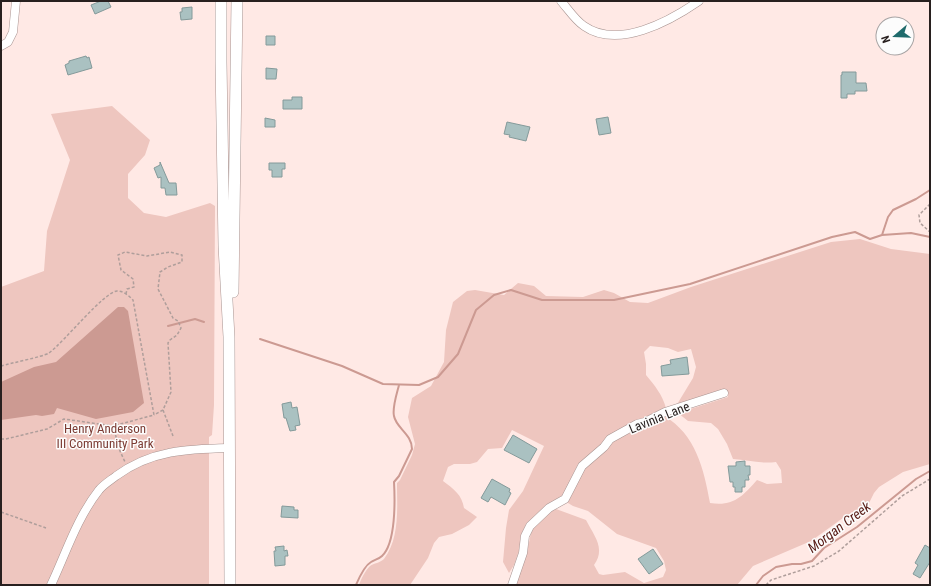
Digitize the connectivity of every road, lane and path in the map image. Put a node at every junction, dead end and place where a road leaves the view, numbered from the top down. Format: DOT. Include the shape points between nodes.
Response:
graph roads {
  1 [pos="16,1"];
  2 [pos="221,1"];
  3 [pos="237,1"];
  4 [pos="561,1"];
  5 [pos="699,1"];
  6 [pos="1,46"];
  7 [pos="930,204"];
  8 [pos="930,232"];
  9 [pos="126,294"];
  10 [pos="230,337"];
  11 [pos="1,366"];
  12 [pos="724,393"];
  13 [pos="163,410"];
  14 [pos="154,415"];
  15 [pos="113,426"];
  16 [pos="173,436"];
  17 [pos="1,439"];
  18 [pos="230,448"];
  19 [pos="128,468"];
  20 [pos="930,479"];
  21 [pos="1,512"];
  22 [pos="46,528"];
  23 [pos="51,585"];
  24 [pos="230,585"];
  25 [pos="512,585"];
  26 [pos="766,585"];
  1 -- 6 [label="street" via="13,32 8,42"];
  2 -- 10 [label="highway" via="224,246"];
  3 -- 10 [label="highway" via="233,296"];
  4 -- 5 [label="street" via="584,26 595,32 624,35 641,31"];
  7 -- 8 [label="path" via="919,215 920,223"];
  9 -- 11 [label="path" via="117,291 108,295 48,353"];
  9 -- 13 [label="path" via="127,289 134,287 133,279 121,270 118,256 126,252 147,256 170,252 182,255 182,262 160,272 158,289 181,328 168,343 171,392"];
  9 -- 14 [label="path" via="133,300"];
  10 -- 18 [label="highway"];
  12 -- 25 [label="street, Lavinia Lane" via="665,412 636,424 610,439 582,466 565,499 549,508 530,526"];
  13 -- 14 [label="path"];
  13 -- 16 [label="path"];
  14 -- 15 [label="path"];
  15 -- 17 [label="path" via="64,419 47,430"];
  15 -- 19 [label="path"];
  18 -- 19 [label="street" via="196,448 166,453"];
  18 -- 24 [label="highway"];
  19 -- 23 [label="street" via="100,488 84,513"];
  20 -- 26 [label="path" via="902,496 839,551 814,566 770,580"];
  21 -- 22 [label="path"];
}
